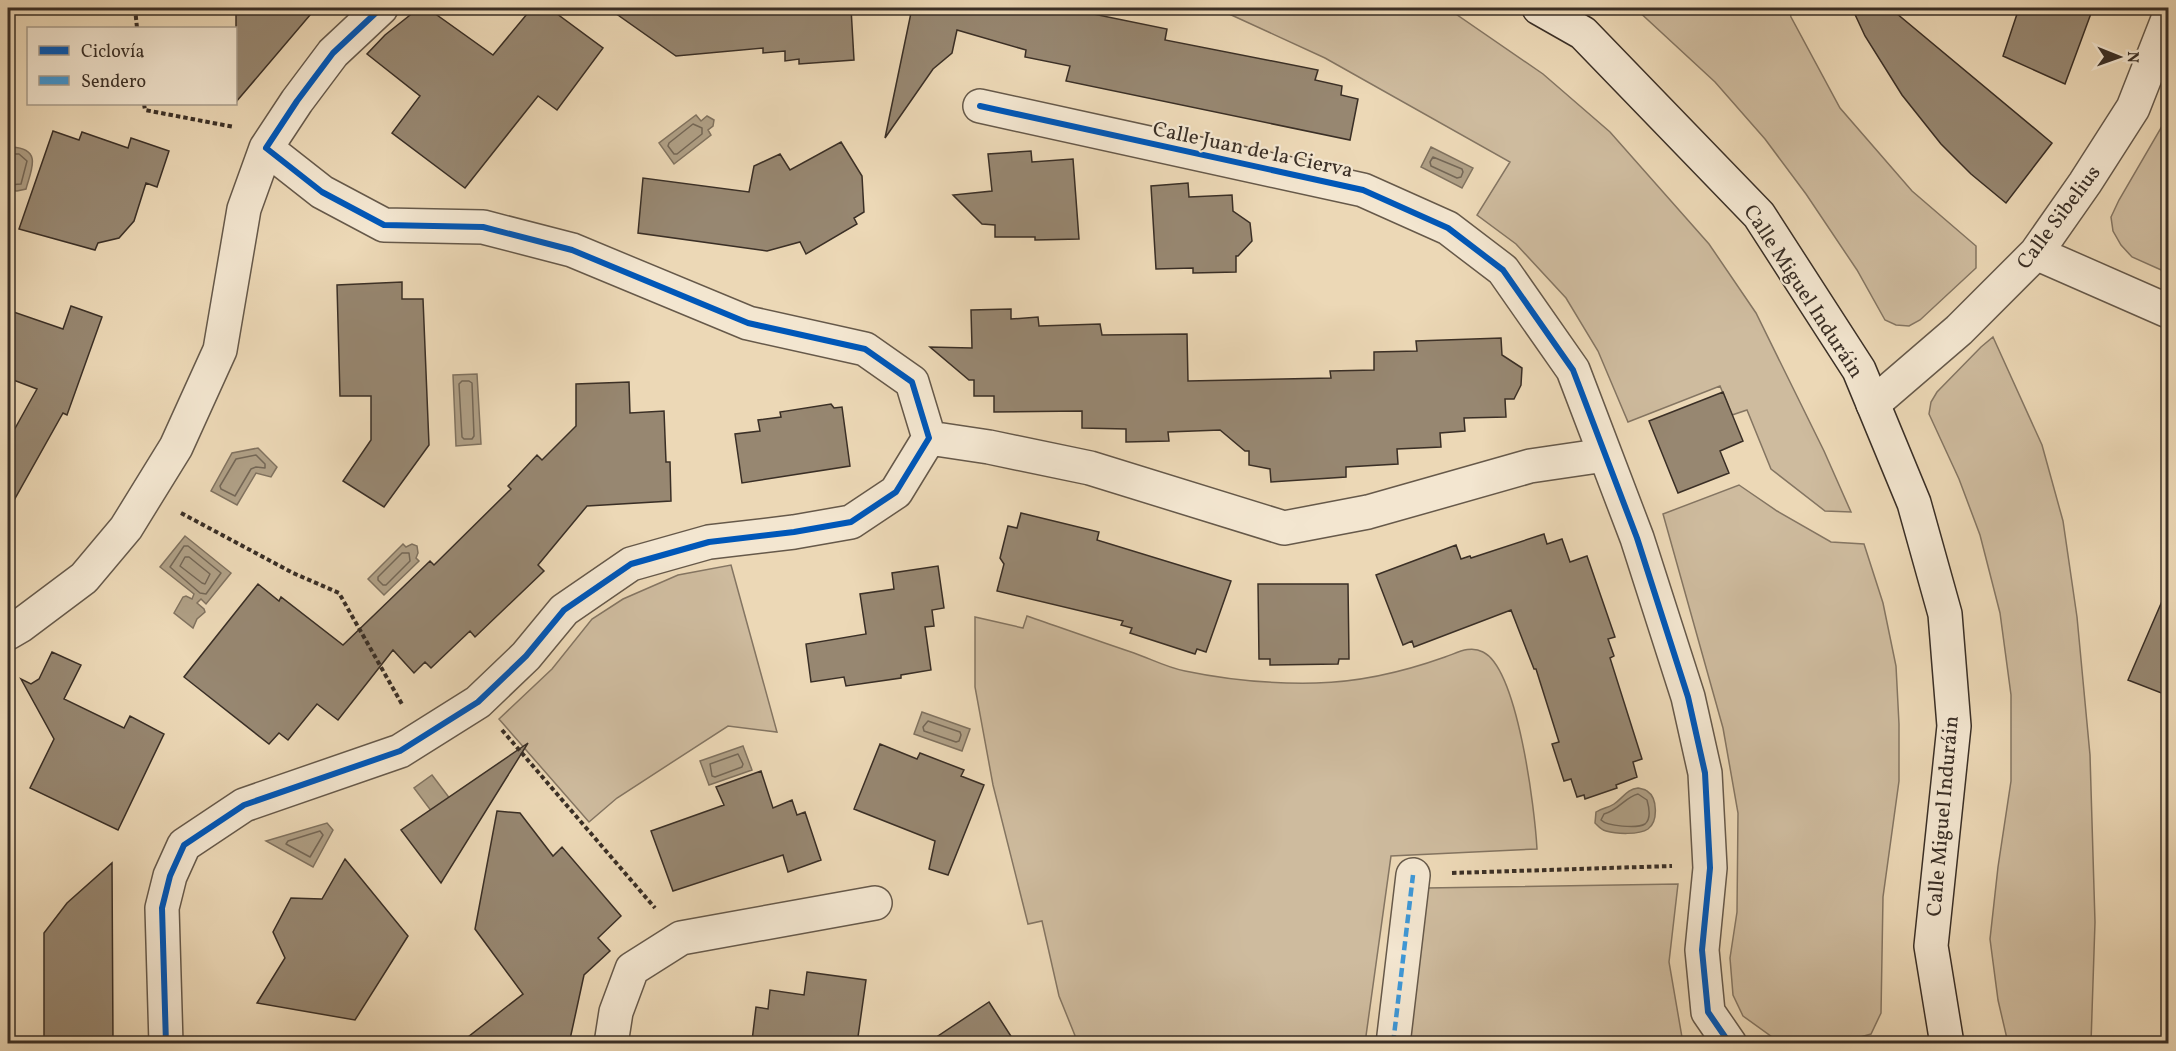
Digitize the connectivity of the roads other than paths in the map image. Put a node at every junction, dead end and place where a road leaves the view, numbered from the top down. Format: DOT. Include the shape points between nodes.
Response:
graph roads {
  1 [pos="381,8"];
  2 [pos="1539,8"];
  3 [pos="2169,20"];
  4 [pos="980,106"];
  5 [pos="266,148"];
  6 [pos="2036,253"];
  7 [pos="2169,311"];
  8 [pos="1873,404"];
  9 [pos="928,438"];
  10 [pos="1605,455"];
  11 [pos="8,633"];
  12 [pos="1413,875"];
  13 [pos="875,903"];
  14 [pos="166,1044"];
  15 [pos="612,1044"];
  16 [pos="1393,1044"];
  17 [pos="1730,1044"];
  18 [pos="1947,1044"];
  1 -- 5 [label="street" via="333,53"];
  2 -- 8 [label="street, Calle Miguel Induráin" via="1583,33 1759,214 1859,370"];
  3 -- 6 [label="street, Calle Sibelius" via="2133,108"];
  4 -- 10 [label="street, Calle Juan de la Cierva" via="1363,190 1448,228 1503,270 1573,370"];
  5 -- 9 [label="street" via="322,192 384,225 483,227 572,250 748,323 865,349 912,382"];
  5 -- 11 [label="street" via="244,209 220,350 176,447 126,528 84,578"];
  6 -- 7 [label="street"];
  6 -- 8 [label="street, Calle Sibelius" via="1959,330"];
  8 -- 18 [label="street, Calle Miguel Induráin" via="1914,503 1945,614 1954,726 1931,946"];
  9 -- 10 [label="street" via="1090,468 1284,528 1368,512 1530,466"];
  9 -- 14 [label="street" via="896,492 851,522 709,542 631,564 564,610 526,656 478,702 422,738 400,751 244,805 184,845 162,908"];
  10 -- 17 [label="street, Calle Juan de la Cierva" via="1637,538 1688,696 1705,773 1710,868 1702,950 1708,1012"];
  12 -- 16 [label="street"];
  13 -- 15 [label="street" via="681,938 632,969 616,1012"];
}
